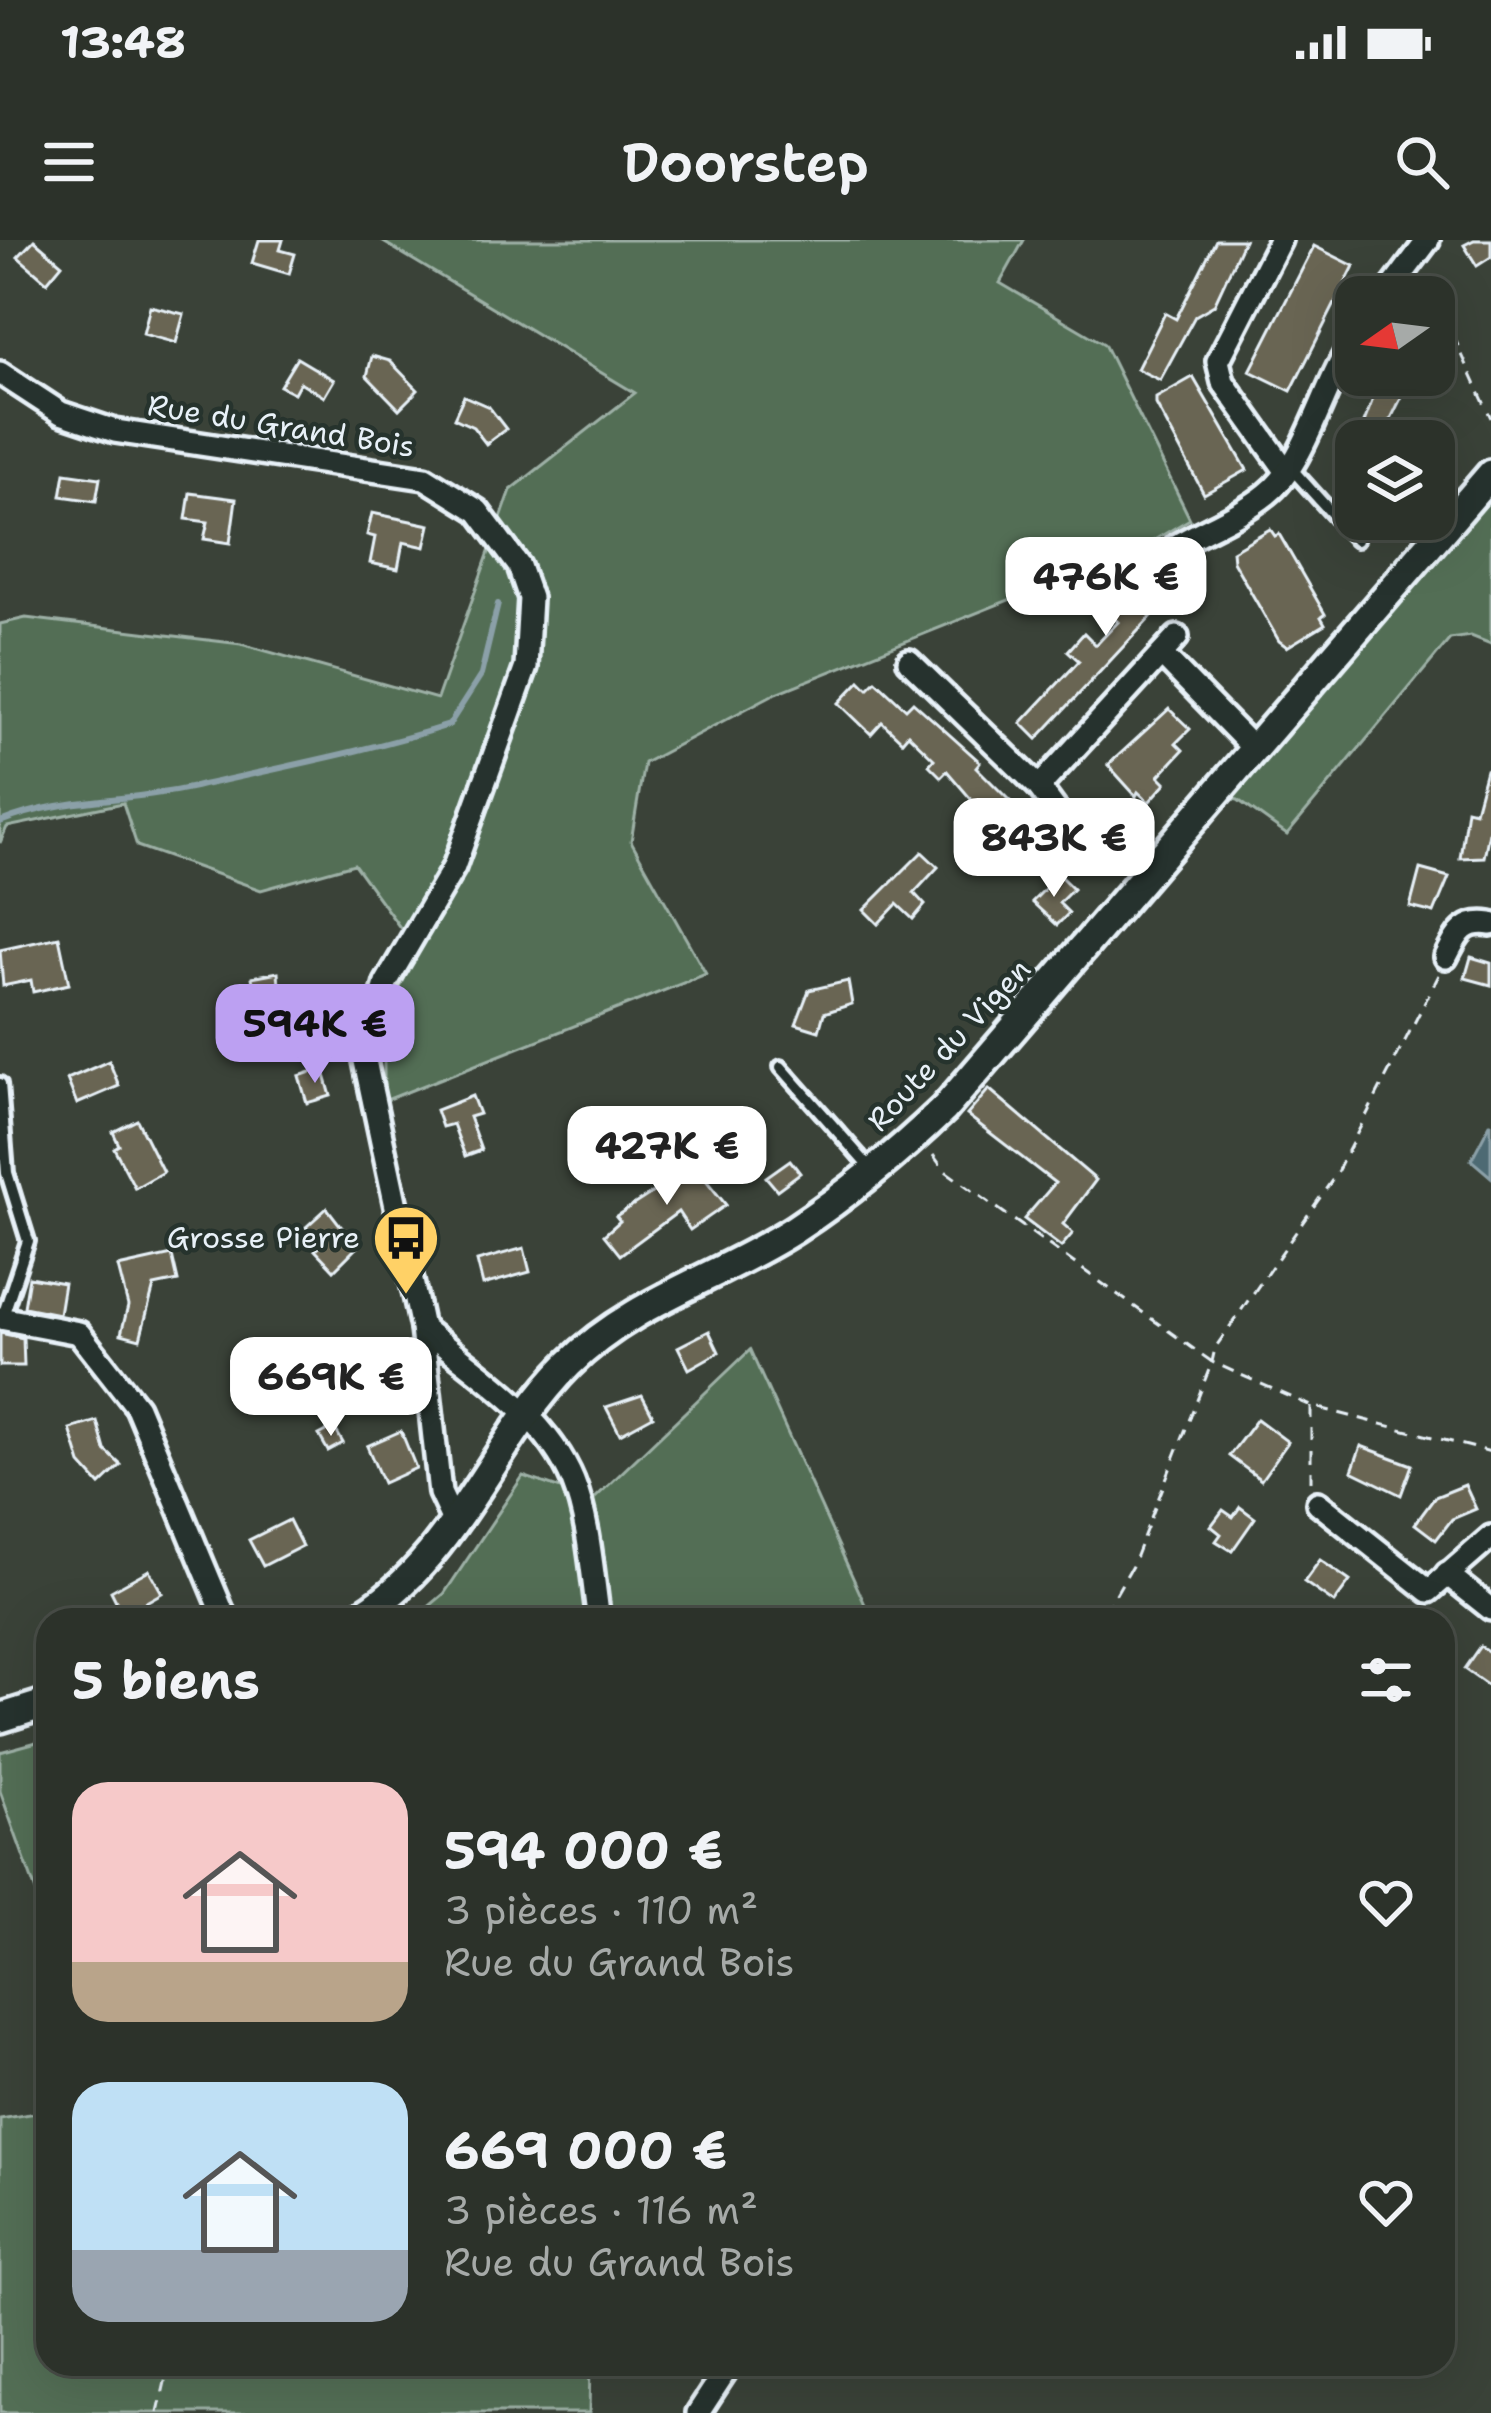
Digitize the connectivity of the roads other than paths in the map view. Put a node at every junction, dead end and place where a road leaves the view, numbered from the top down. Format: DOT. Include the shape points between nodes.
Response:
graph roads {
  1 [pos="1280,240"];
  2 [pos="1423,247"];
  3 [pos="1401,276"];
  4 [pos="1335,370"];
  5 [pos="0,373"];
  6 [pos="1289,470"];
  7 [pos="1491,474"];
  8 [pos="1335,518"];
  9 [pos="1176,546"];
  10 [pos="1178,637"];
  11 [pos="1163,656"];
  12 [pos="910,661"];
  13 [pos="1253,748"];
  14 [pos="1039,788"];
  15 [pos="1069,828"];
  16 [pos="1491,924"];
  17 [pos="1446,957"];
  18 [pos="781,1067"];
  19 [pos="0,1084"];
  20 [pos="874,1172"];
  21 [pos="1,1318"];
  22 [pos="422,1328"];
  23 [pos="529,1417"];
  24 [pos="1318,1503"];
  25 [pos="455,1525"];
  26 [pos="1491,1537"];
  27 [pos="1447,1574"];
  28 [pos="221,1608"];
  29 [pos="373,1608"];
  30 [pos="597,1608"];
  31 [pos="1491,1609"];
  32 [pos="36,1707"];
  33 [pos="0,1718"];
  34 [pos="722,2376"];
  35 [pos="698,2413"];
  1 -- 6 [label="street" via="1218,361 1222,382"];
  2 -- 3 [label="street"];
  4 -- 6 [label="street"];
  5 -- 22 [label="street, Rue du Grand Bois" via="61,413 115,431 425,478 478,511 519,566 530,598 526,667 454,867 386,983 365,1061"];
  6 -- 8 [label="lane"];
  6 -- 9 [label="street" via="1269,494"];
  7 -- 13 [label="street, Route du Vigen"];
  10 -- 11 [label="street"];
  11 -- 13 [label="street"];
  11 -- 14 [label="street"];
  12 -- 14 [label="street"];
  13 -- 20 [label="street, Route du Vigen" via="917,1134"];
  14 -- 15 [label="street"];
  16 -- 17 [label="street" via="1460,929"];
  18 -- 20 [label="lane"];
  19 -- 21 [label="lane" via="7,1173 28,1241"];
  20 -- 23 [label="street, Route du Vigen" via="793,1230 614,1325 566,1366"];
  21 -- 28 [label="street" via="79,1333 137,1407"];
  22 -- 23 [label="street"];
  22 -- 25 [label="street, Rue du Grand Bois" via="440,1493"];
  23 -- 25 [label="street, Route du Vigen"];
  23 -- 30 [label="street" via="571,1476"];
  24 -- 27 [label="street" via="1429,1592"];
  25 -- 29 [label="street, Route du Vigen"];
  26 -- 27 [label="street"];
  27 -- 31 [label="street"];
  32 -- 33 [label="street"];
  34 -- 35 [label="street"];
}
